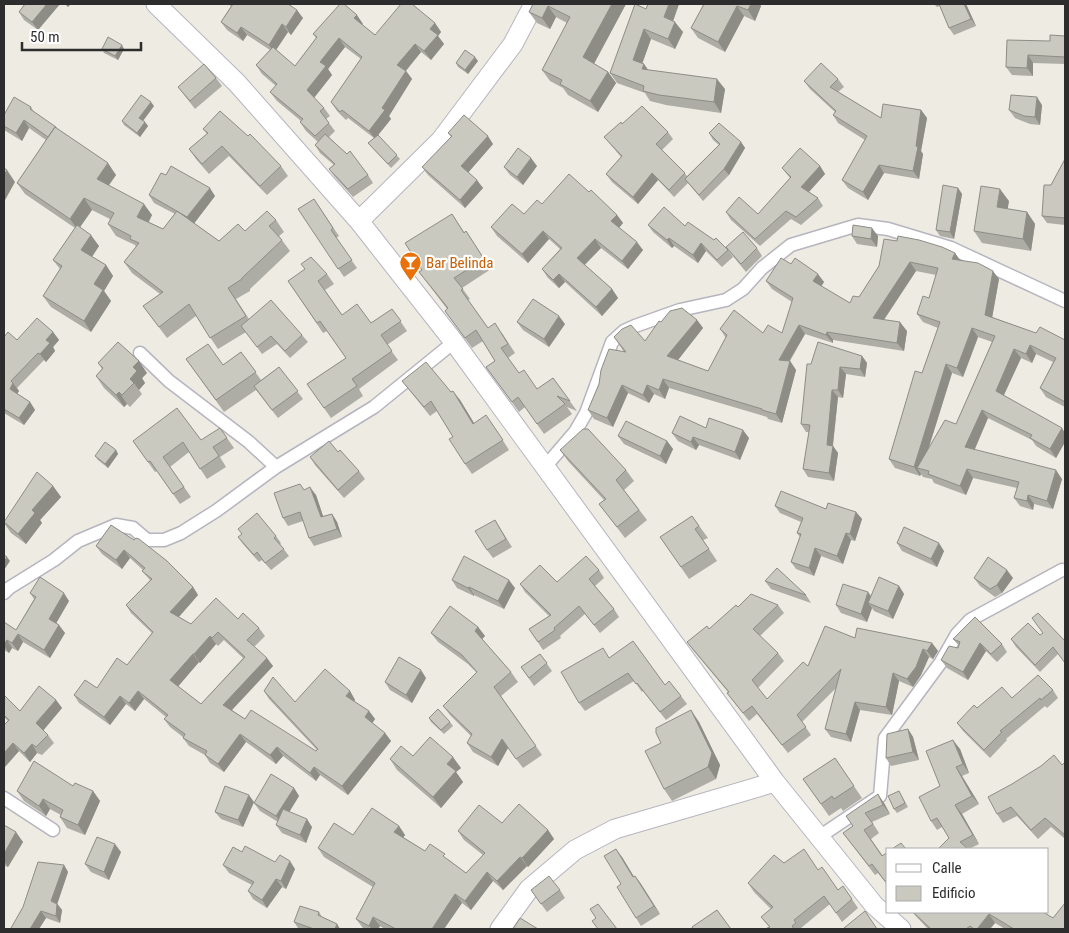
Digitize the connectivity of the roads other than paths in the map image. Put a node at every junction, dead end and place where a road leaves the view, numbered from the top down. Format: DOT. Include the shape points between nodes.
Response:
graph roads {
  1 [pos="156,4"];
  2 [pos="534,4"];
  3 [pos="359,221"];
  4 [pos="1065,301"];
  5 [pos="454,342"];
  6 [pos="140,353"];
  7 [pos="276,467"];
  8 [pos="545,467"];
  9 [pos="1062,570"];
  10 [pos="4,593"];
  11 [pos="775,782"];
  12 [pos="4,798"];
  13 [pos="53,830"];
  14 [pos="818,838"];
  15 [pos="500,929"];
  16 [pos="901,929"];
  1 -- 3 [label="main road" via="237,83"];
  2 -- 3 [label="main road" via="513,44 441,140"];
  3 -- 5 [label="main road"];
  4 -- 8 [label="street" via="951,248 888,229 858,225 792,245 726,300 680,310 624,331 612,342 586,413 575,432"];
  5 -- 7 [label="street" via="374,407"];
  5 -- 8 [label="main road"];
  6 -- 7 [label="street" via="169,381 249,442"];
  7 -- 10 [label="street" via="180,533 164,540 147,540 133,528 116,525 78,541"];
  8 -- 11 [label="main road"];
  9 -- 14 [label="street" via="970,620 957,634 941,662 885,738 880,796"];
  11 -- 14 [label="main road"];
  11 -- 15 [label="main road" via="615,829 575,850 529,889"];
  12 -- 13 [label="street"];
  14 -- 16 [label="main road" via="871,908"];
}
